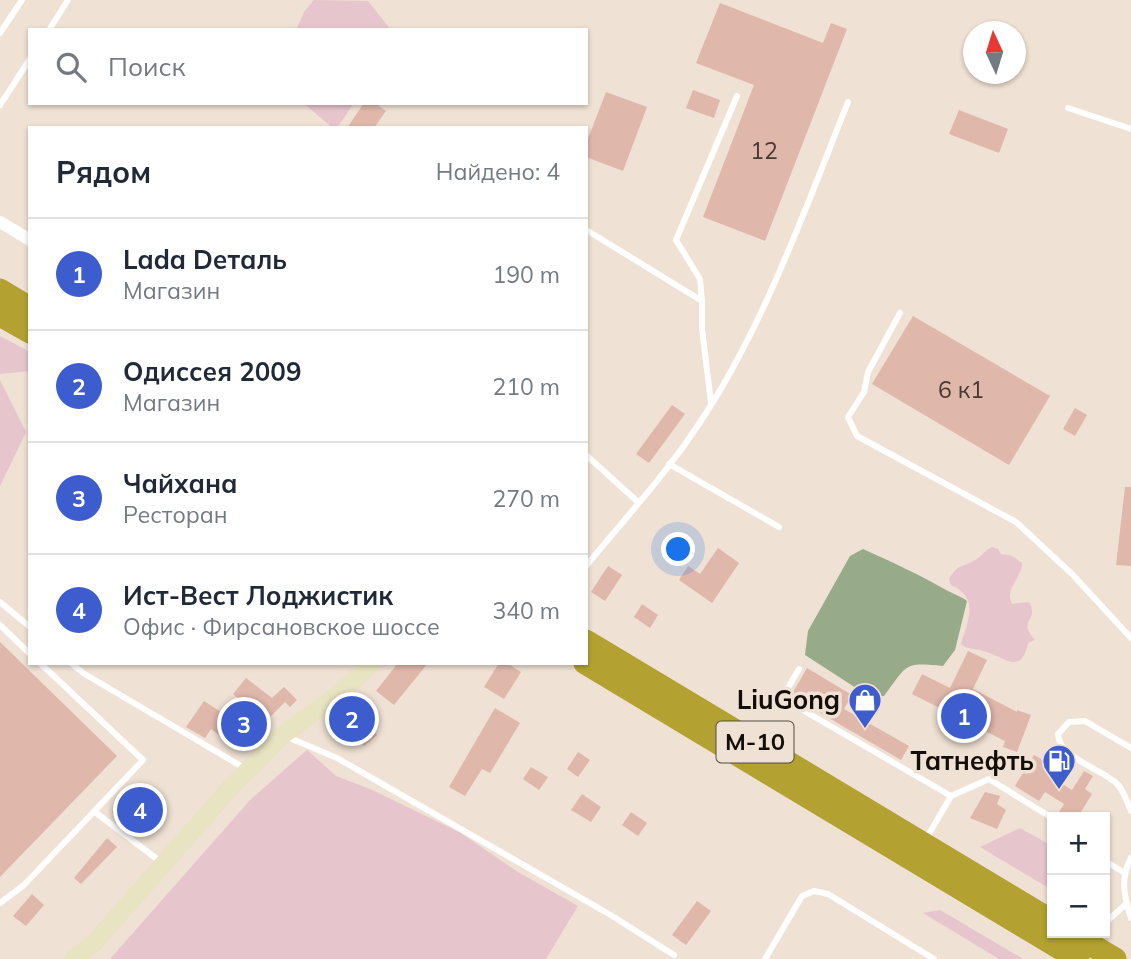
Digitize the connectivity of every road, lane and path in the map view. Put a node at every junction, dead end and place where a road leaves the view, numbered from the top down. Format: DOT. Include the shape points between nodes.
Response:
graph roads {
  1 [pos="22,0"];
  2 [pos="68,0"];
  3 [pos="50,28"];
  4 [pos="0,33"];
  5 [pos="28,62"];
  6 [pos="737,96"];
  7 [pos="848,103"];
  8 [pos="0,105"];
  9 [pos="1068,107"];
  10 [pos="1131,129"];
  11 [pos="0,222"];
  12 [pos="588,231"];
  13 [pos="28,239"];
  14 [pos="0,290"];
  15 [pos="702,301"];
  16 [pos="28,307"];
  17 [pos="900,313"];
  18 [pos="0,315"];
  19 [pos="28,331"];
  20 [pos="711,404"];
  21 [pos="588,457"];
  22 [pos="668,464"];
  23 [pos="638,502"];
  24 [pos="779,527"];
  25 [pos="588,564"];
  26 [pos="0,602"];
  27 [pos="0,625"];
  28 [pos="28,626"];
  29 [pos="1131,638"];
  30 [pos="588,642"];
  31 [pos="28,652"];
  32 [pos="42,665"];
  33 [pos="73,665"];
  34 [pos="371,665"];
  35 [pos="588,665"];
  36 [pos="799,669"];
  37 [pos="284,736"];
  38 [pos="1131,748"];
  39 [pos="248,770"];
  40 [pos="951,796"];
  41 [pos="1131,811"];
  42 [pos="95,812"];
  43 [pos="1047,815"];
  44 [pos="924,844"];
  45 [pos="1131,858"];
  46 [pos="163,863"];
  47 [pos="1110,864"];
  48 [pos="1123,872"];
  49 [pos="0,903"];
  50 [pos="1126,904"];
  51 [pos="1047,918"];
  52 [pos="1110,918"];
  53 [pos="1131,918"];
  54 [pos="1080,938"];
  55 [pos="674,955"];
  56 [pos="74,959"];
  57 [pos="765,959"];
  58 [pos="934,959"];
  59 [pos="1078,959"];
  60 [pos="1115,959"];
  1 -- 4 [label="lane"];
  2 -- 3 [label="lane"];
  5 -- 8 [label="lane"];
  6 -- 15 [label="lane" via="676,240 700,279"];
  7 -- 20 [label="lane" via="744,347"];
  9 -- 10 [label="lane"];
  11 -- 13 [label="street"];
  12 -- 15 [label="lane"];
  14 -- 16 [label="highway"];
  15 -- 20 [label="lane"];
  17 -- 29 [label="lane" via="848,417 857,436 1016,522"];
  18 -- 19 [label="highway"];
  20 -- 22 [label="lane"];
  21 -- 23 [label="lane"];
  22 -- 23 [label="lane"];
  22 -- 24 [label="lane"];
  23 -- 25 [label="lane"];
  26 -- 28 [label="lane"];
  27 -- 31 [label="lane"];
  30 -- 44 [label="highway, М-10"];
  32 -- 42 [label="lane" via="143,760"];
  33 -- 39 [label="lane"];
  34 -- 37 [label="main road"];
  35 -- 59 [label="highway, М-10"];
  36 -- 40 [label="lane" via="782,698"];
  37 -- 39 [label="main road"];
  37 -- 55 [label="lane" via="337,758"];
  38 -- 41 [label="lane" via="1085,721 1069,722 1058,734 1064,750 1117,783"];
  39 -- 46 [label="main road"];
  40 -- 43 [label="lane" via="989,779"];
  40 -- 44 [label="lane"];
  42 -- 46 [label="lane"];
  42 -- 49 [label="lane" via="24,885"];
  44 -- 51 [label="highway, М-10"];
  45 -- 48 [label="lane"];
  46 -- 56 [label="main road" via="94,943"];
  47 -- 48 [label="lane"];
  48 -- 50 [label="lane"];
  50 -- 52 [label="lane"];
  50 -- 53 [label="lane"];
  54 -- 60 [label="highway"];
  57 -- 58 [label="lane" via="802,896 814,891 828,894"];
}
